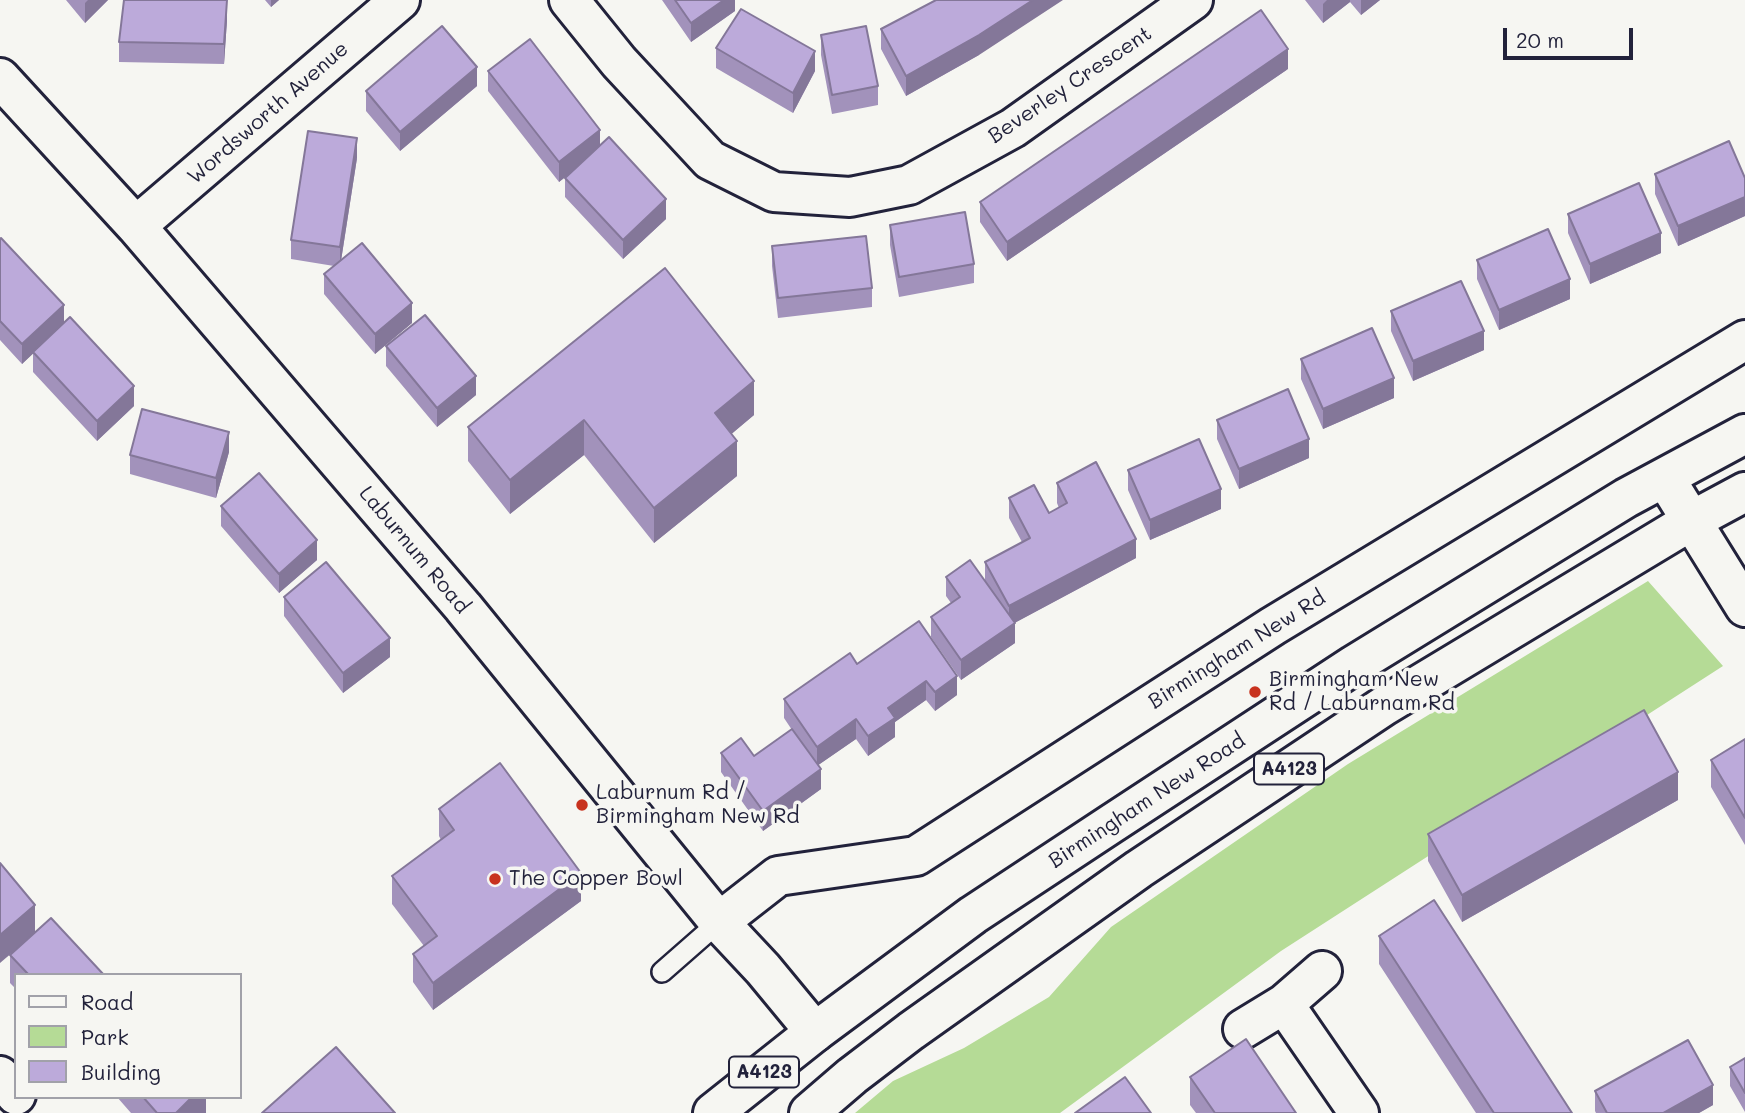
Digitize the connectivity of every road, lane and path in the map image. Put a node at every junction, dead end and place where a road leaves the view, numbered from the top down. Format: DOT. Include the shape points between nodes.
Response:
graph roads {
  1 [pos="400,0"];
  2 [pos="569,0"];
  3 [pos="1193,0"];
  4 [pos="0,78"];
  5 [pos="136,226"];
  6 [pos="1745,340"];
  7 [pos="1745,434"];
  8 [pos="1665,478"];
  9 [pos="1745,492"];
  10 [pos="1691,521"];
  11 [pos="1745,607"];
  12 [pos="719,922"];
  13 [pos="1322,971"];
  14 [pos="662,972"];
  15 [pos="1284,1004"];
  16 [pos="1243,1029"];
  17 [pos="815,1032"];
  18 [pos="0,1076"];
  19 [pos="852,1076"];
  20 [pos="14,1092"];
  21 [pos="20,1099"];
  22 [pos="32,1113"];
  23 [pos="713,1113"];
  24 [pos="809,1113"];
  25 [pos="1359,1113"];
  1 -- 5 [label="main road, Wordsworth Avenue"];
  2 -- 3 [label="main road, Beverley Crescent" via="710,160 774,192 850,197 909,185 1013,128"];
  4 -- 5 [label="main road, Laburnum Road"];
  5 -- 12 [label="main road, Laburnum Road" via="463,607"];
  6 -- 12 [label="main road, Birmingham New Rd" via="1273,625 916,856 778,876"];
  7 -- 8 [label="main road, Birmingham New Road / A4123"];
  8 -- 10 [label="main road"];
  8 -- 17 [label="main road, Birmingham New Road / A4123" via="1354,665 973,915"];
  9 -- 10 [label="main road, A4123"];
  10 -- 11 [label="main road"];
  10 -- 19 [label="main road, A4123" via="1384,706 1139,869"];
  12 -- 14 [label="lane"];
  12 -- 17 [label="main road, Laburnum Road"];
  13 -- 15 [label="main road"];
  15 -- 16 [label="main road"];
  15 -- 25 [label="main road"];
  17 -- 19 [label="main road, A4123"];
  17 -- 23 [label="main road, Birmingham New Road / A4123"];
  18 -- 20 [label="main road"];
  19 -- 24 [label="main road, A4123"];
  21 -- 22 [label="main road"];
}
